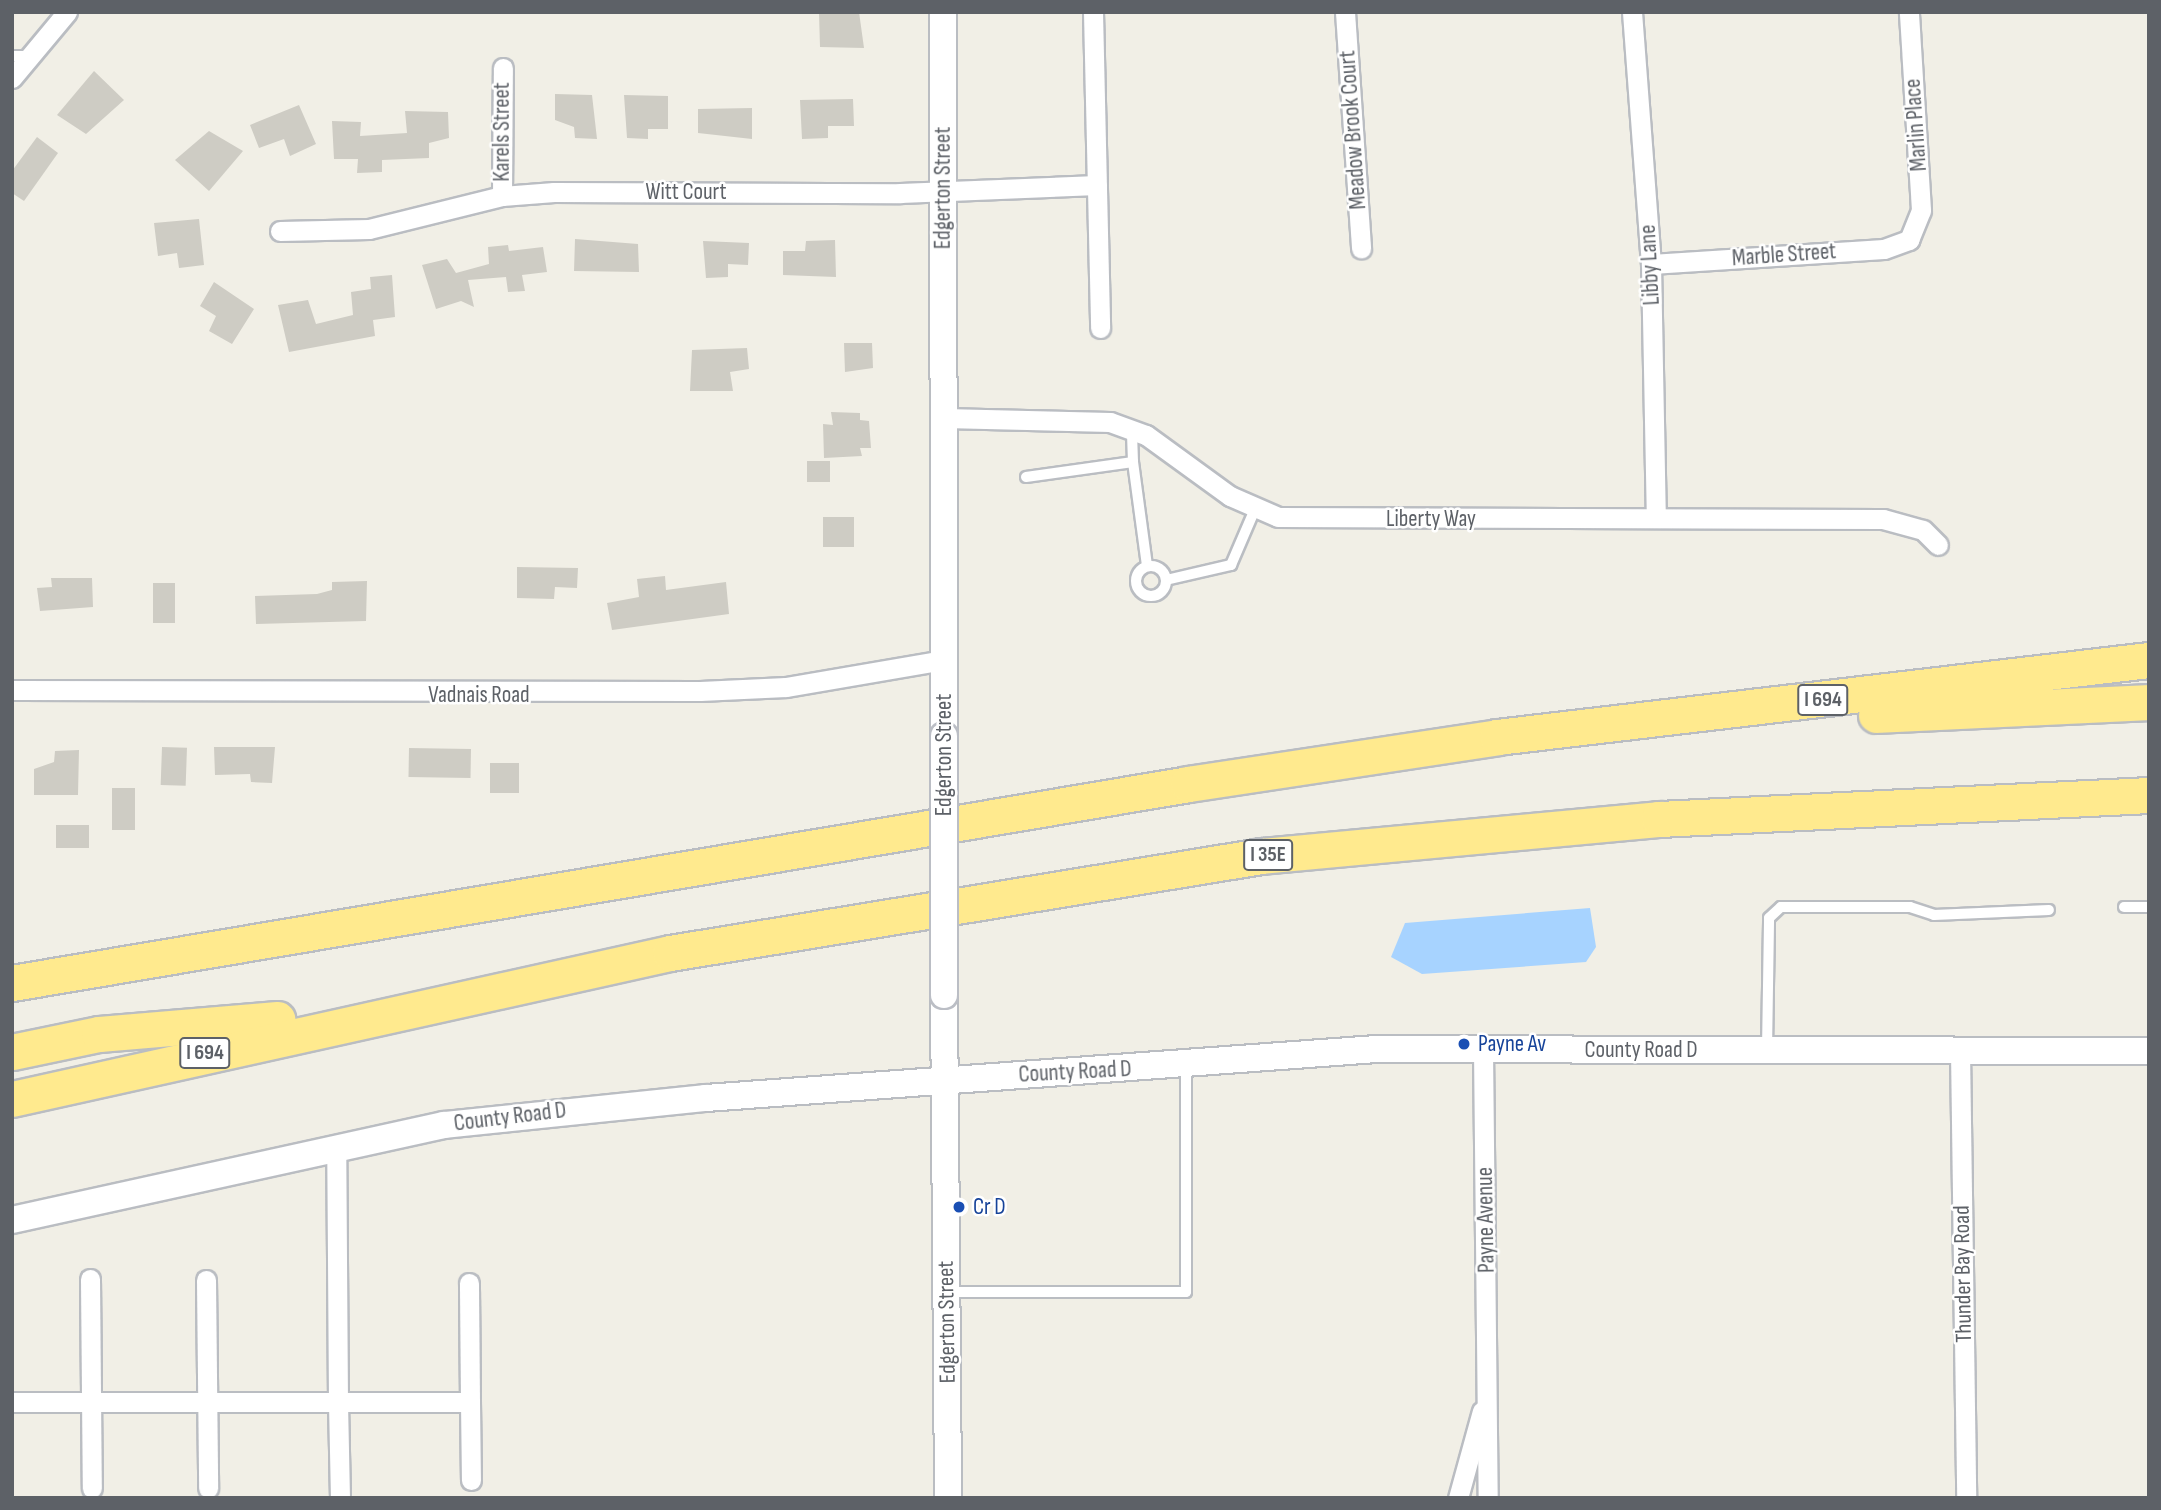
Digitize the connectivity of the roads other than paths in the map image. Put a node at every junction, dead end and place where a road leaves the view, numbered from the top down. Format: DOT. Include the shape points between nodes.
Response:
graph roads {
  1 [pos="67,12"];
  2 [pos="943,12"];
  3 [pos="1093,12"];
  4 [pos="1345,12"];
  5 [pos="1632,12"];
  6 [pos="1909,12"];
  7 [pos="21,56"];
  8 [pos="503,68"];
  9 [pos="12,78"];
  10 [pos="1097,185"];
  11 [pos="943,193"];
  12 [pos="502,196"];
  13 [pos="280,231"];
  14 [pos="1912,236"];
  15 [pos="1361,248"];
  16 [pos="1651,264"];
  17 [pos="1100,328"];
  18 [pos="944,418"];
  19 [pos="1132,430"];
  20 [pos="1133,462"];
  21 [pos="1026,477"];
  22 [pos="1255,509"];
  23 [pos="1656,517"];
  24 [pos="1938,545"];
  25 [pos="1147,566"];
  26 [pos="1166,580"];
  27 [pos="944,660"];
  28 [pos="2141,660"];
  29 [pos="12,690"];
  30 [pos="2149,702"];
  31 [pos="1497,737"];
  32 [pos="2149,795"];
  33 [pos="2124,907"];
  34 [pos="2149,907"];
  35 [pos="2049,910"];
  36 [pos="12,983"];
  37 [pos="399,1008"];
  38 [pos="1483,1049"];
  39 [pos="1767,1050"];
  40 [pos="1960,1050"];
  41 [pos="2149,1051"];
  42 [pos="12,1052"];
  43 [pos="1186,1065"];
  44 [pos="944,1079"];
  45 [pos="12,1099"];
  46 [pos="336,1147"];
  47 [pos="12,1220"];
  48 [pos="90,1279"];
  49 [pos="206,1280"];
  50 [pos="469,1283"];
  51 [pos="946,1292"];
  52 [pos="1488,1390"];
  53 [pos="12,1402"];
  54 [pos="207,1402"];
  55 [pos="338,1402"];
  56 [pos="470,1402"];
  57 [pos="92,1403"];
  58 [pos="471,1480"];
  59 [pos="92,1488"];
  60 [pos="208,1488"];
  61 [pos="340,1498"];
  62 [pos="948,1498"];
  63 [pos="1458,1498"];
  64 [pos="1488,1498"];
  65 [pos="1966,1498"];
  1 -- 7 [label="street"];
  2 -- 11 [label="street, Edgerton Street"];
  3 -- 10 [label="street"];
  4 -- 15 [label="street, Meadow Brook Court"];
  5 -- 16 [label="street, Libby Lane"];
  6 -- 14 [label="street, Marlin Place" via="1921,210"];
  7 -- 9 [label="street"];
  8 -- 12 [label="street, Karels Street"];
  10 -- 11 [label="street, Witt Court"];
  10 -- 17 [label="street"];
  11 -- 12 [label="street, Witt Court"];
  11 -- 18 [label="street, Edgerton Street"];
  12 -- 13 [label="street, Witt Court" via="369,229"];
  14 -- 16 [label="street, Marble Street" via="1884,249"];
  16 -- 23 [label="street, Libby Lane"];
  18 -- 19 [label="street, Liberty Way" via="1079,418"];
  18 -- 27 [label="street, Edgerton Street"];
  19 -- 20 [label="lane"];
  19 -- 22 [label="street, Liberty Way"];
  20 -- 21 [label="lane"];
  20 -- 25 [label="lane"];
  22 -- 23 [label="street, Liberty Way" via="1308,519"];
  22 -- 26 [label="lane" via="1231,565"];
  23 -- 24 [label="street, Liberty Way" via="1883,519 1923,530"];
  25 -- 26 [label="lane" via="1162,570"];
  25 -- 26 [label="lane" via="1135,580 1141,593 1160,593"];
  27 -- 29 [label="street, Vadnais Road" via="786,687 700,691"];
  27 -- 44 [label="street, Edgerton Street, bridge"];
  28 -- 31 [label="highway, I 694"];
  30 -- 31 [label="highway"];
  31 -- 36 [label="highway"];
  32 -- 37 [label="highway, I 35E" via="1659,819 1261,856 779,933"];
  33 -- 34 [label="lane"];
  35 -- 39 [label="lane" via="1934,915 1910,907 1781,907 1769,918"];
  37 -- 42 [label="highway, I 35E" via="99,1034"];
  37 -- 45 [label="highway, I 694"];
  38 -- 39 [label="street, County Road D"];
  38 -- 43 [label="street, County Road D" via="1377,1049"];
  38 -- 52 [label="street, Payne Avenue"];
  39 -- 40 [label="street, County Road D"];
  40 -- 41 [label="street, County Road D"];
  40 -- 65 [label="street, Thunder Bay Road"];
  43 -- 44 [label="street, County Road D"];
  43 -- 51 [label="lane" via="1186,1292"];
  44 -- 46 [label="street, County Road D" via="540,1113"];
  44 -- 51 [label="street, Edgerton Street"];
  46 -- 47 [label="street, County Road D"];
  46 -- 55 [label="street"];
  48 -- 57 [label="street"];
  49 -- 54 [label="street"];
  50 -- 56 [label="street"];
  51 -- 62 [label="street, Edgerton Street"];
  52 -- 63 [label="street, Payne Avenue"];
  52 -- 64 [label="street, Payne Avenue"];
  53 -- 57 [label="street"];
  54 -- 55 [label="street"];
  54 -- 57 [label="street"];
  54 -- 60 [label="street"];
  55 -- 56 [label="street"];
  55 -- 61 [label="street"];
  56 -- 58 [label="street"];
  57 -- 59 [label="street"];
}
